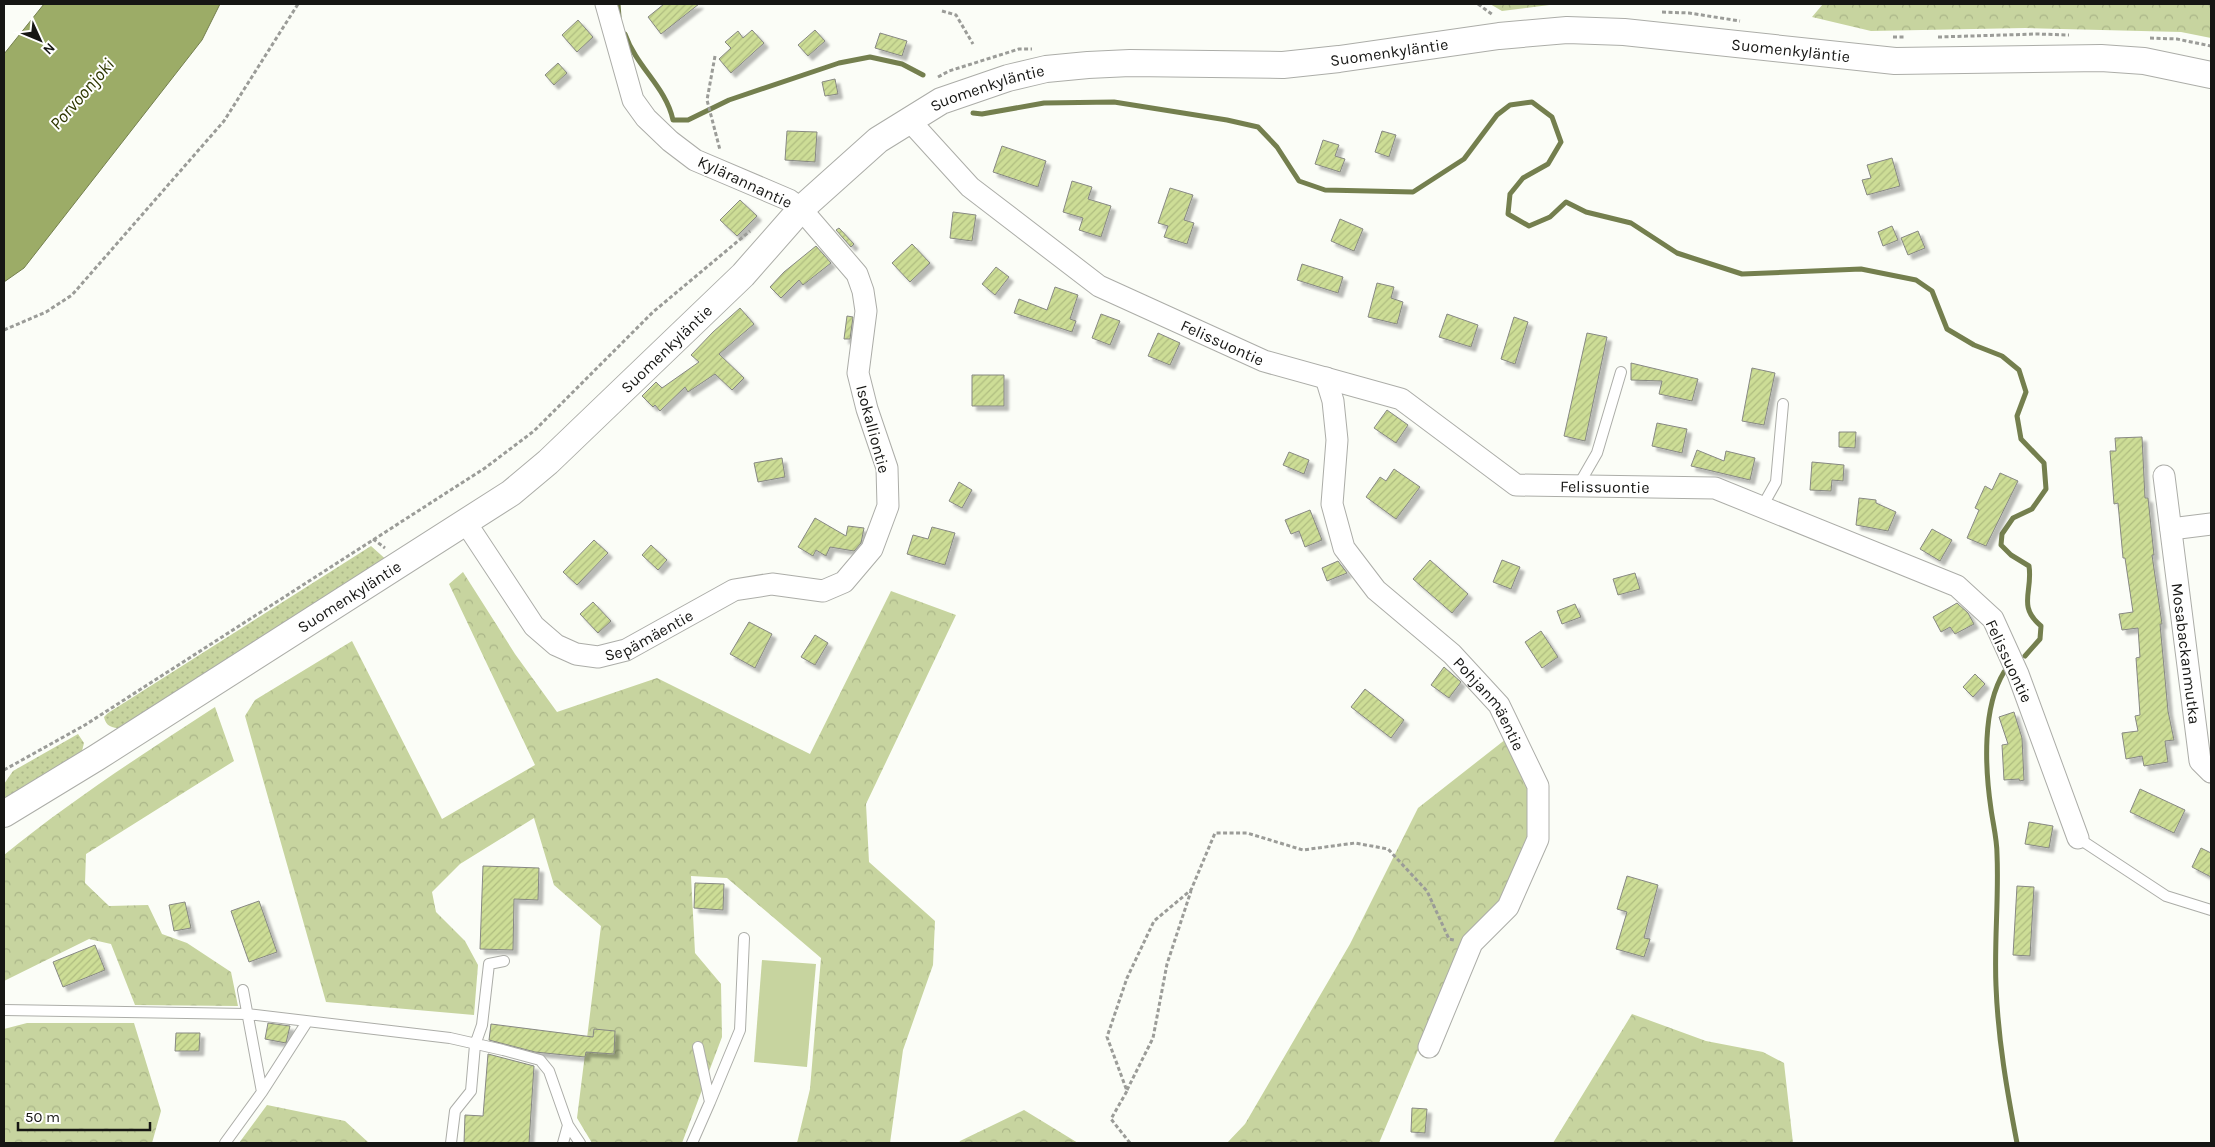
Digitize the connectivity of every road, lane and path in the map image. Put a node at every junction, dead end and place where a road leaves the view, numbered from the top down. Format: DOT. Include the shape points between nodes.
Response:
graph roads {
  1 [pos="298,4"];
  2 [pos="606,4"];
  3 [pos="942,11"];
  4 [pos="973,44"];
  5 [pos="715,56"];
  6 [pos="2211,75"];
  7 [pos="909,120"];
  8 [pos="712,121"];
  9 [pos="801,209"];
  10 [pos="4,330"];
  11 [pos="1621,372"];
  12 [pos="1326,378"];
  13 [pos="1783,404"];
  14 [pos="2164,476"];
  15 [pos="1578,486"];
  16 [pos="1762,507"];
  17 [pos="466,523"];
  18 [pos="2211,524"];
  19 [pos="2171,529"];
  20 [pos="872,549"];
  21 [pos="2211,772"];
  22 [pos="4,814"];
  23 [pos="2078,838"];
  24 [pos="1191,890"];
  25 [pos="2211,910"];
  26 [pos="744,938"];
  27 [pos="1472,943"];
  28 [pos="504,961"];
  29 [pos="243,990"];
  30 [pos="4,1010"];
  31 [pos="247,1014"];
  32 [pos="307,1022"];
  33 [pos="475,1045"];
  34 [pos="698,1047"];
  35 [pos="1429,1047"];
  36 [pos="1126,1091"];
  37 [pos="262,1092"];
  38 [pos="710,1102"];
  39 [pos="568,1125"];
  40 [pos="225,1143"];
  41 [pos="451,1143"];
  42 [pos="563,1143"];
  43 [pos="580,1143"];
  44 [pos="692,1143"];
  45 [pos="1130,1143"];
  1 -- 10 [label="path" via="224,121 72,296 46,312"];
  2 -- 9 [label="street, Kylärannantie" via="633,100 646,118 695,160 788,200"];
  3 -- 4 [label="path" via="956,15"];
  5 -- 8 [label="path" via="708,100"];
  6 -- 7 [label="street, Suomenkyläntie" via="2144,61 2101,58 1895,61 1624,32 1567,30 1284,65 1130,63 1046,69 973,88"];
  7 -- 9 [label="street, Suomenkyläntie" via="878,140"];
  7 -- 12 [label="street, Felissuontie" via="970,187 1099,286 1264,361"];
  9 -- 17 [label="street, Suomenkyläntie" via="743,275 548,462 511,493"];
  9 -- 20 [label="street, Isokalliontie" via="857,274 863,291 866,311 858,373 887,468 888,506"];
  11 -- 15 [label="lane" via="1597,453"];
  12 -- 15 [label="street, Felissuontie" via="1401,399 1516,485"];
  12 -- 27 [label="street, Pohjanmäentie" via="1333,401 1336,440 1332,504 1344,548 1376,590 1452,654 1499,705 1538,786 1538,839 1508,907"];
  13 -- 16 [label="lane" via="1776,482"];
  14 -- 19 [label="street, Mosabackanmutka"];
  15 -- 16 [label="street, Felissuontie" via="1715,488"];
  16 -- 23 [label="street, Felissuontie" via="1957,586 1993,619 2018,674"];
  17 -- 20 [label="street, Sepämäentie" via="534,626 556,645 576,654 598,658 626,650 734,590 772,584 824,590 844,582"];
  17 -- 22 [label="street, Suomenkyläntie"];
  18 -- 19 [label="street"];
  19 -- 21 [label="street, Mosabackanmutka" via="2200,761"];
  23 -- 25 [label="lane, Felissuontie" via="2166,896"];
  24 -- 27 [label="path" via="1215,833 1248,833 1303,850 1355,843 1388,849 1426,891 1449,939"];
  24 -- 36 [label="path" via="1167,964 1154,1038"];
  24 -- 36 [label="path" via="1154,921 1127,978 1107,1037"];
  26 -- 38 [label="lane" via="740,1030"];
  27 -- 35 [label="street, Pohjanmäentie"];
  28 -- 33 [label="lane" via="488,964 482,1025"];
  29 -- 31 [label="lane"];
  30 -- 31 [label="lane"];
  31 -- 32 [label="lane"];
  31 -- 37 [label="lane"];
  32 -- 33 [label="lane" via="450,1038"];
  32 -- 37 [label="lane"];
  33 -- 39 [label="lane" via="540,1060 549,1071"];
  33 -- 41 [label="lane" via="471,1091 455,1111"];
  34 -- 38 [label="lane"];
  36 -- 45 [label="path" via="1110,1119"];
  37 -- 40 [label="lane"];
  38 -- 44 [label="lane"];
  39 -- 42 [label="lane"];
  39 -- 43 [label="lane"];
}
